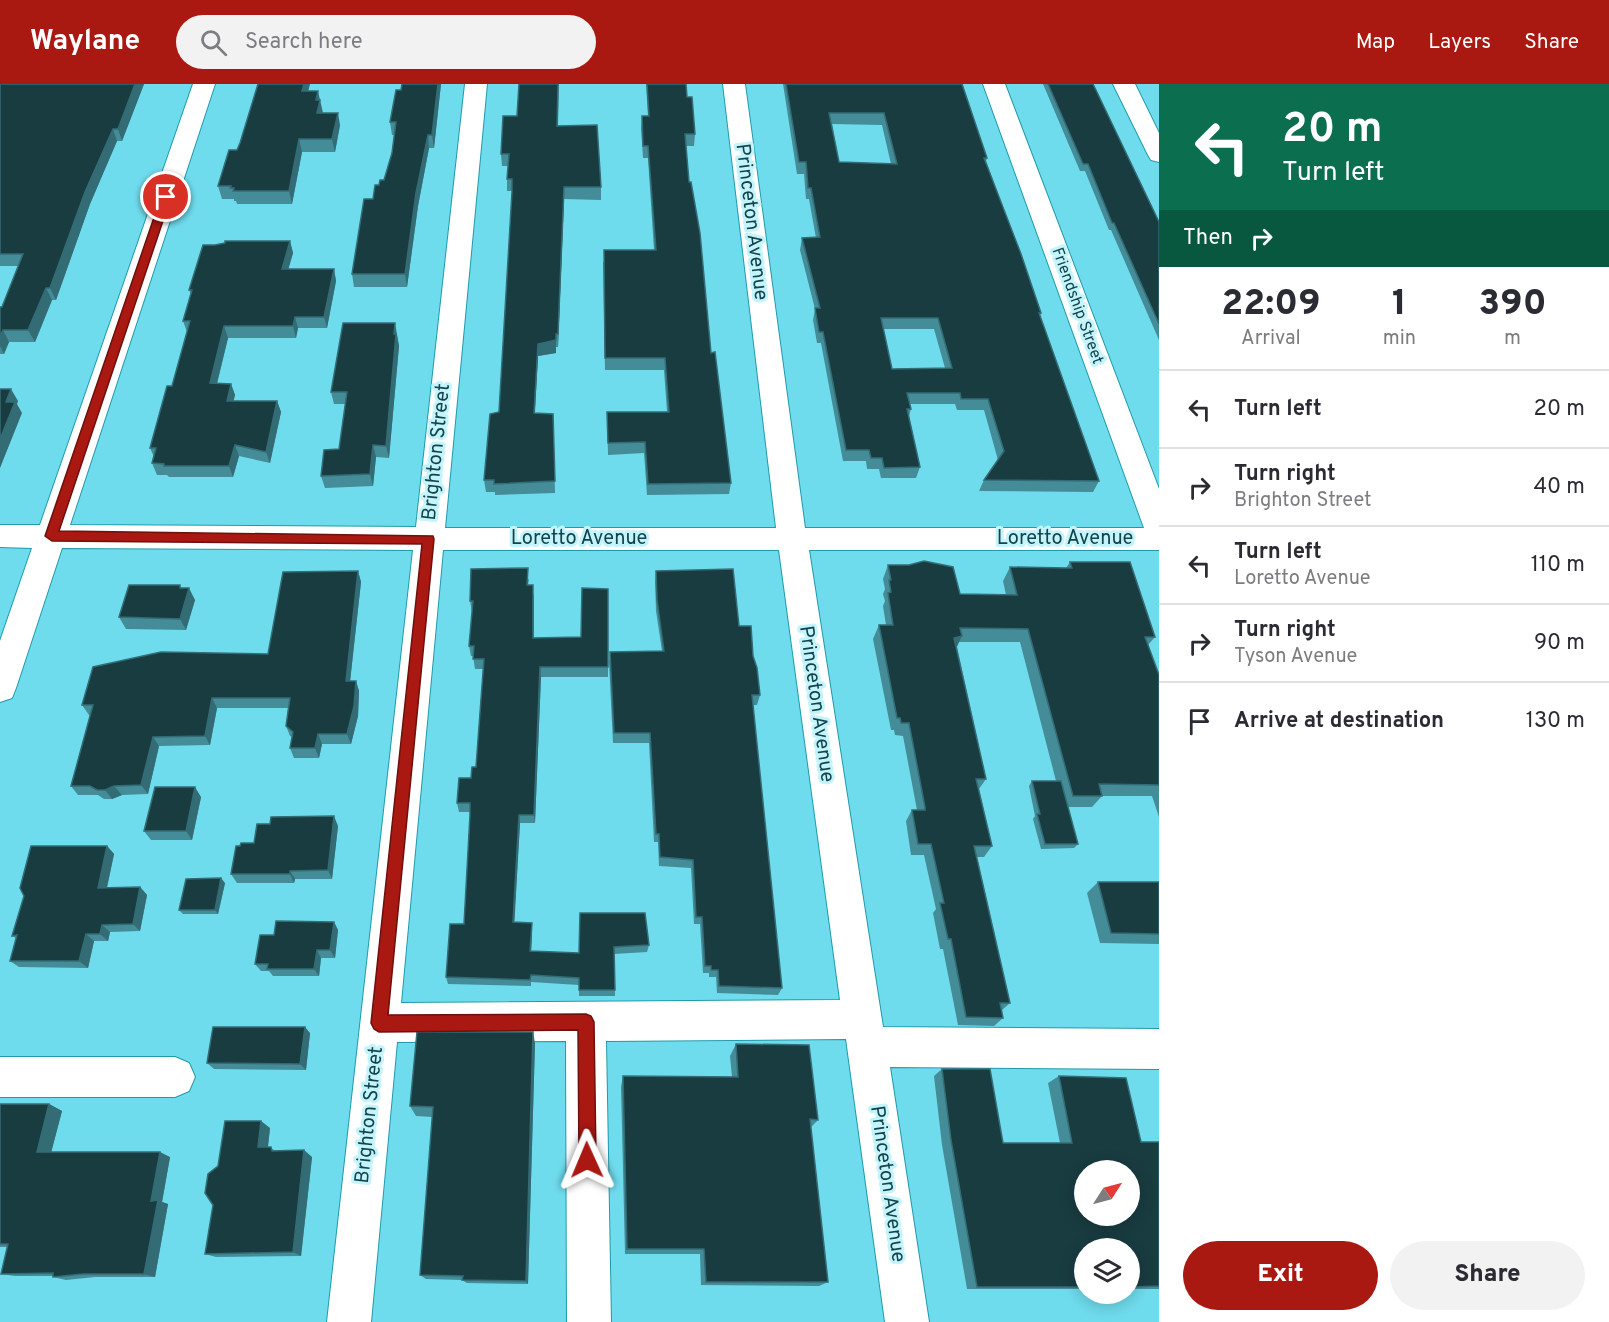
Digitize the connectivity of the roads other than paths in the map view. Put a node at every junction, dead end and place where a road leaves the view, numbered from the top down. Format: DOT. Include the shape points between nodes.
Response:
graph roads {
  1 [pos="204,84"];
  2 [pos="476,84"];
  3 [pos="734,84"];
  4 [pos="994,84"];
  5 [pos="1124,84"];
  6 [pos="1159,155"];
  7 [pos="1159,528"];
  8 [pos="0,536"];
  9 [pos="52,536"];
  10 [pos="428,539"];
  11 [pos="792,539"];
  12 [pos="1159,539"];
  13 [pos="0,688"];
  14 [pos="586,1022"];
  15 [pos="379,1023"];
  16 [pos="864,1034"];
  17 [pos="1159,1049"];
  18 [pos="0,1077"];
  19 [pos="175,1077"];
  20 [pos="349,1322"];
  21 [pos="589,1322"];
  22 [pos="907,1322"];
  1 -- 9 [label="street"];
  2 -- 10 [label="street, Brighton Street"];
  3 -- 11 [label="street, Princeton Avenue"];
  4 -- 7 [label="street, Friendship Street"];
  5 -- 6 [label="street"];
  8 -- 9 [label="street, Loretto Avenue"];
  9 -- 10 [label="street, Loretto Avenue"];
  9 -- 13 [label="street"];
  10 -- 11 [label="street, Loretto Avenue"];
  10 -- 15 [label="street, Brighton Street"];
  11 -- 12 [label="street, Loretto Avenue"];
  11 -- 16 [label="street, Princeton Avenue"];
  14 -- 15 [label="street"];
  14 -- 16 [label="street"];
  14 -- 21 [label="street"];
  15 -- 20 [label="street, Brighton Street"];
  16 -- 17 [label="street"];
  16 -- 22 [label="street, Princeton Avenue"];
  18 -- 19 [label="street"];
}
